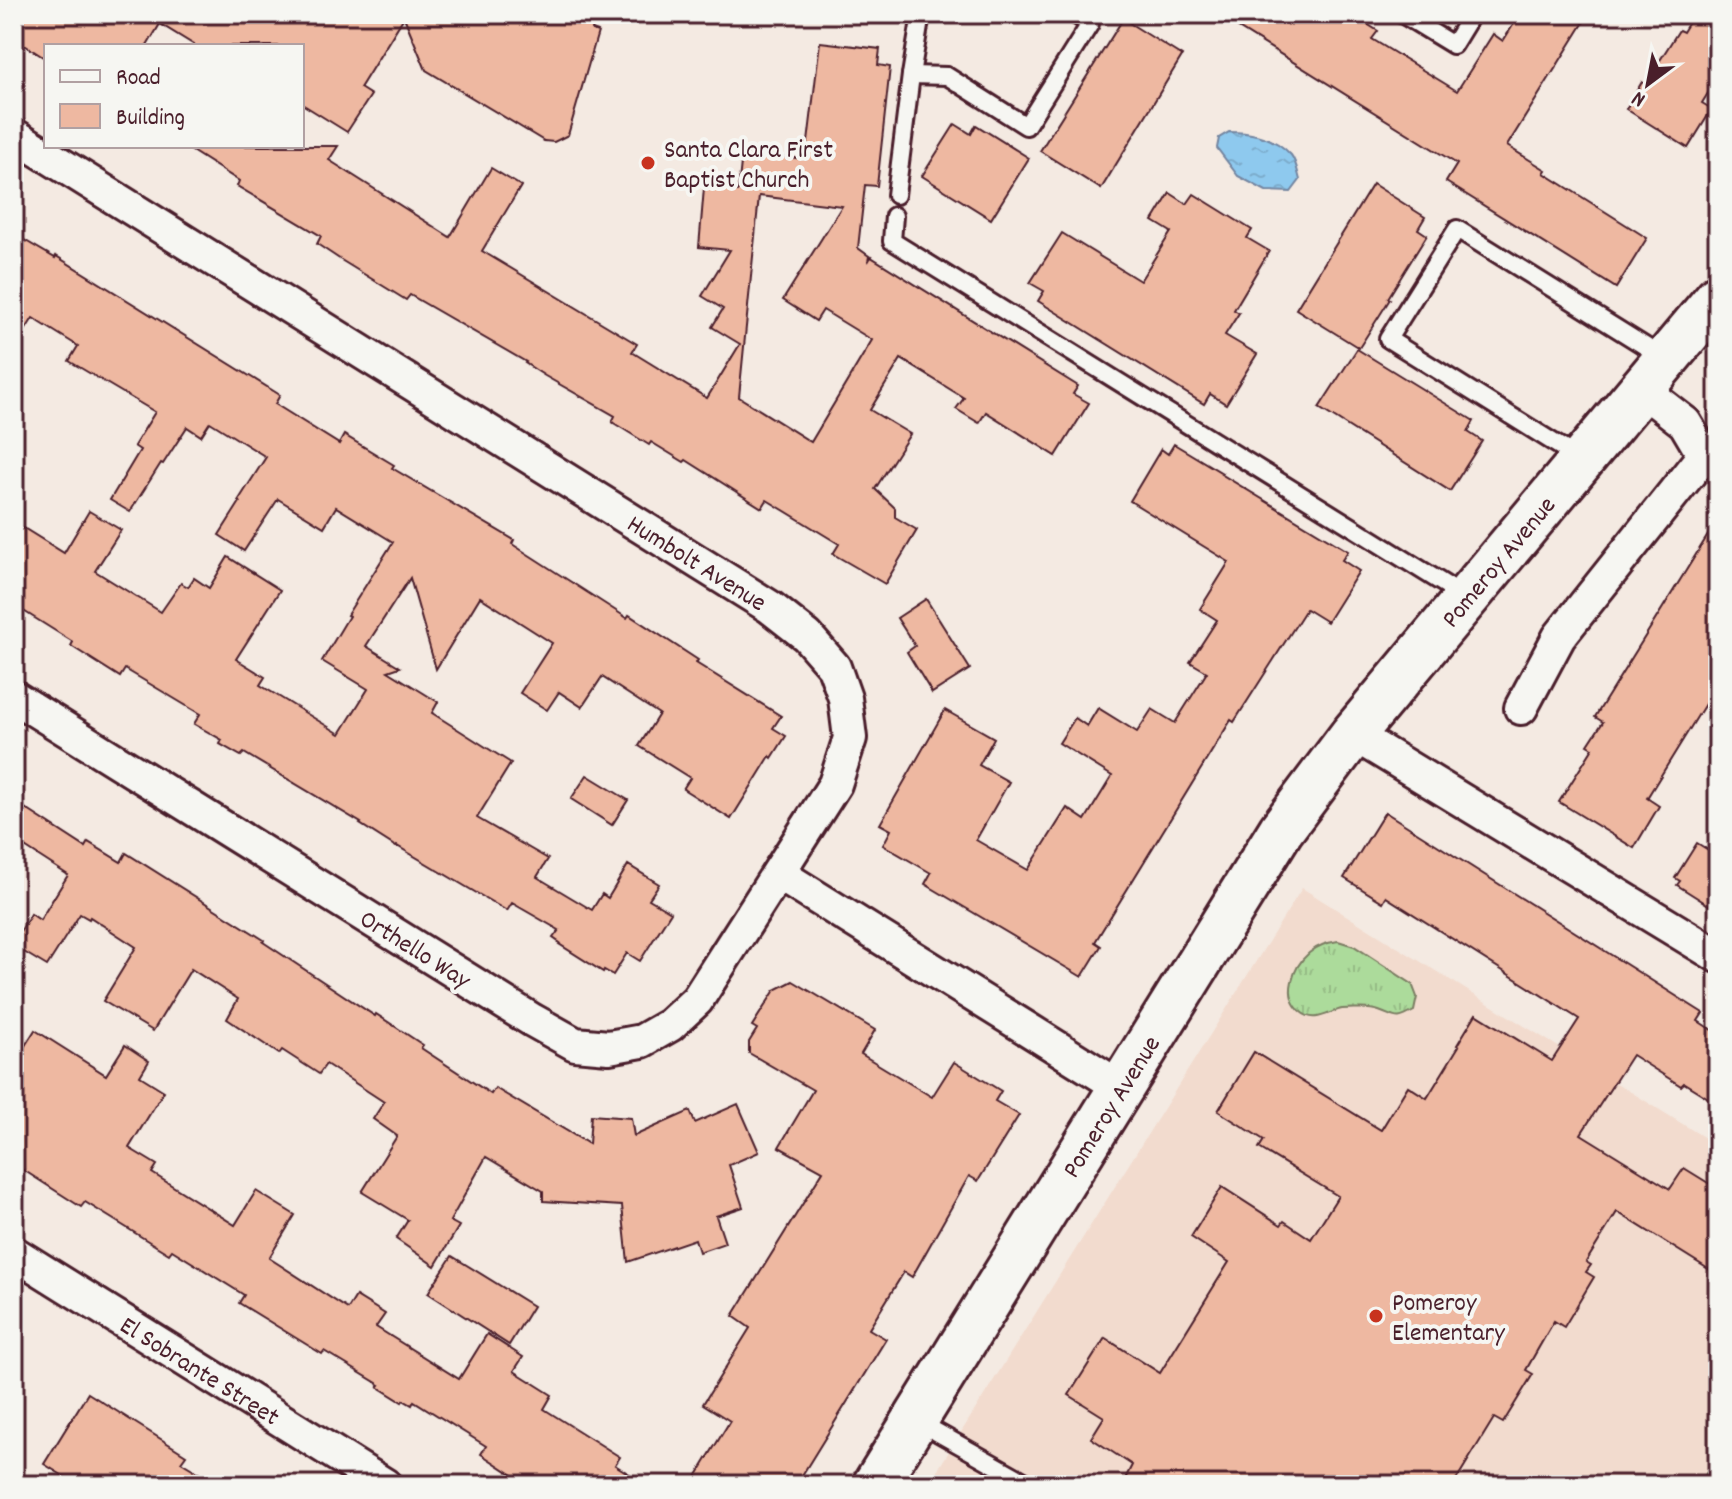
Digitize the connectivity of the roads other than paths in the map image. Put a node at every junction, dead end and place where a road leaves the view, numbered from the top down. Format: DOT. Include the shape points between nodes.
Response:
graph roads {
  1 [pos="921,14"];
  2 [pos="1074,14"];
  3 [pos="1402,14"];
  4 [pos="1472,14"];
  5 [pos="911,75"];
  6 [pos="14,135"];
  7 [pos="896,195"];
  8 [pos="894,216"];
  9 [pos="1718,297"];
  10 [pos="1653,374"];
  11 [pos="1581,460"];
  12 [pos="1466,598"];
  13 [pos="14,697"];
  14 [pos="1521,708"];
  15 [pos="1353,734"];
  16 [pos="779,874"];
  17 [pos="1718,956"];
  18 [pos="1122,1088"];
  19 [pos="14,1253"];
  20 [pos="915,1420"];
  21 [pos="385,1485"];
  22 [pos="875,1485"];
  23 [pos="1031,1485"];
  1 -- 5 [label="lane"];
  2 -- 5 [label="lane" via="1090,24 1026,126 947,76"];
  3 -- 4 [label="lane" via="1453,45"];
  5 -- 7 [label="lane"];
  6 -- 16 [label="street, Humbolt Avenue" via="757,599 807,636 834,667 850,738 835,784"];
  8 -- 12 [label="lane" via="892,241"];
  9 -- 10 [label="street, Pomeroy Avenue"];
  10 -- 11 [label="street, Pomeroy Avenue"];
  10 -- 11 [label="lane" via="1457,229 1388,339"];
  10 -- 14 [label="street" via="1704,455 1559,637"];
  11 -- 12 [label="street, Pomeroy Avenue"];
  12 -- 15 [label="street, Pomeroy Avenue"];
  13 -- 16 [label="street, Orthello Way" via="575,1044 609,1047 642,1041 670,1025 697,1000"];
  15 -- 17 [label="street"];
  15 -- 18 [label="street, Pomeroy Avenue" via="1281,830"];
  16 -- 18 [label="street"];
  18 -- 20 [label="street, Pomeroy Avenue"];
  19 -- 21 [label="street, El Sobrante Street"];
  20 -- 22 [label="street, Pomeroy Avenue"];
  20 -- 23 [label="lane"];
}
